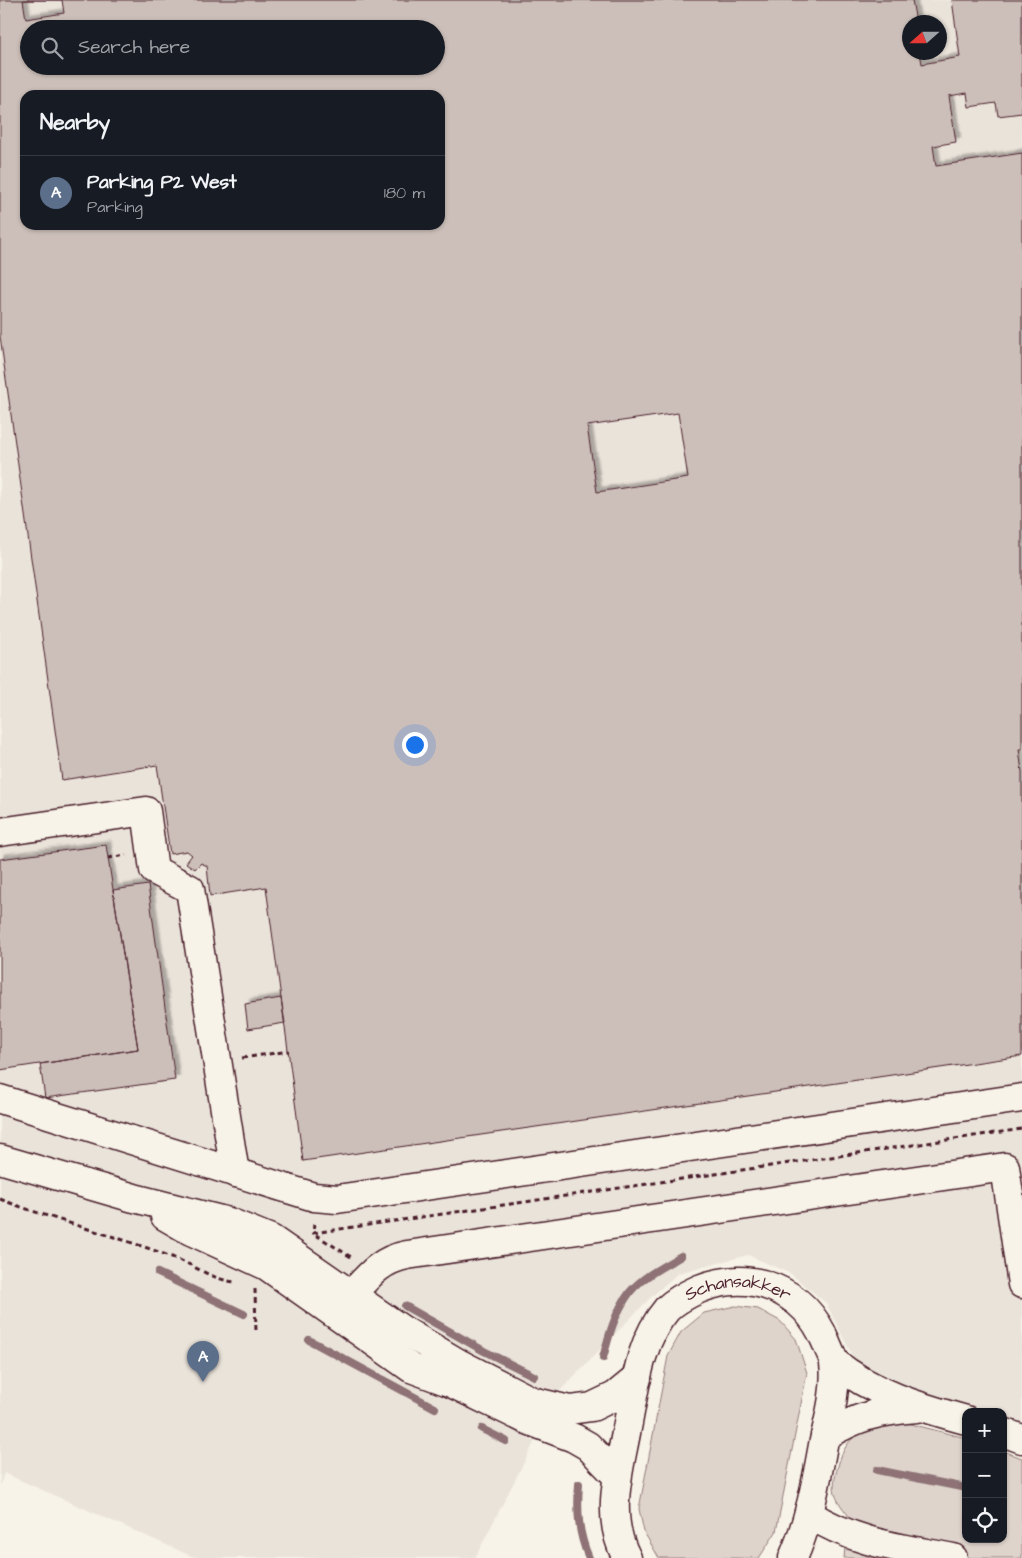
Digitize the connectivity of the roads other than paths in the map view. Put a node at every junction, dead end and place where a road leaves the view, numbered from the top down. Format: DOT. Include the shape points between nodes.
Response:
graph roads {
  1 [pos="0,832"];
  2 [pos="1022,1098"];
  3 [pos="0,1099"];
  4 [pos="0,1159"];
  5 [pos="235,1173"];
  6 [pos="311,1281"];
  7 [pos="1022,1284"];
  8 [pos="352,1294"];
  9 [pos="834,1362"];
  10 [pos="637,1378"];
  11 [pos="921,1408"];
  12 [pos="962,1419"];
  13 [pos="1007,1433"];
  14 [pos="825,1436"];
  15 [pos="1022,1439"];
  16 [pos="618,1476"];
  17 [pos="810,1514"];
  18 [pos="626,1558"];
  19 [pos="793,1558"];
  20 [pos="953,1558"];
  1 -- 5 [label="main road" via="146,811 154,870 190,889"];
  2 -- 5 [label="main road" via="337,1199 314,1197"];
  3 -- 5 [label="main road"];
  4 -- 6 [label="main road" via="134,1198 191,1231 267,1266"];
  6 -- 8 [label="main road"];
  6 -- 16 [label="main road" via="411,1368 574,1438 588,1446"];
  7 -- 8 [label="main road" via="1005,1167 407,1255 392,1258 374,1270"];
  8 -- 10 [label="main road" via="401,1329 460,1364 552,1408 592,1407 615,1396"];
  9 -- 10 [label="main road, Schansakker" via="822,1332 809,1312 788,1294 761,1282 735,1280 714,1283 686,1294 668,1308 652,1329 642,1353"];
  9 -- 11 [label="main road" via="869,1386"];
  9 -- 14 [label="main road, Schansakker" via="833,1395"];
  10 -- 16 [label="main road, Schansakker"];
  11 -- 12 [label="main road"];
  11 -- 14 [label="main road" via="864,1415"];
  13 -- 15 [label="main road"];
  14 -- 17 [label="main road, Schansakker"];
  16 -- 18 [label="main road, Schansakker" via="614,1508 616,1536"];
  17 -- 19 [label="main road, Schansakker"];
  17 -- 20 [label="main road" via="859,1540"];
}
